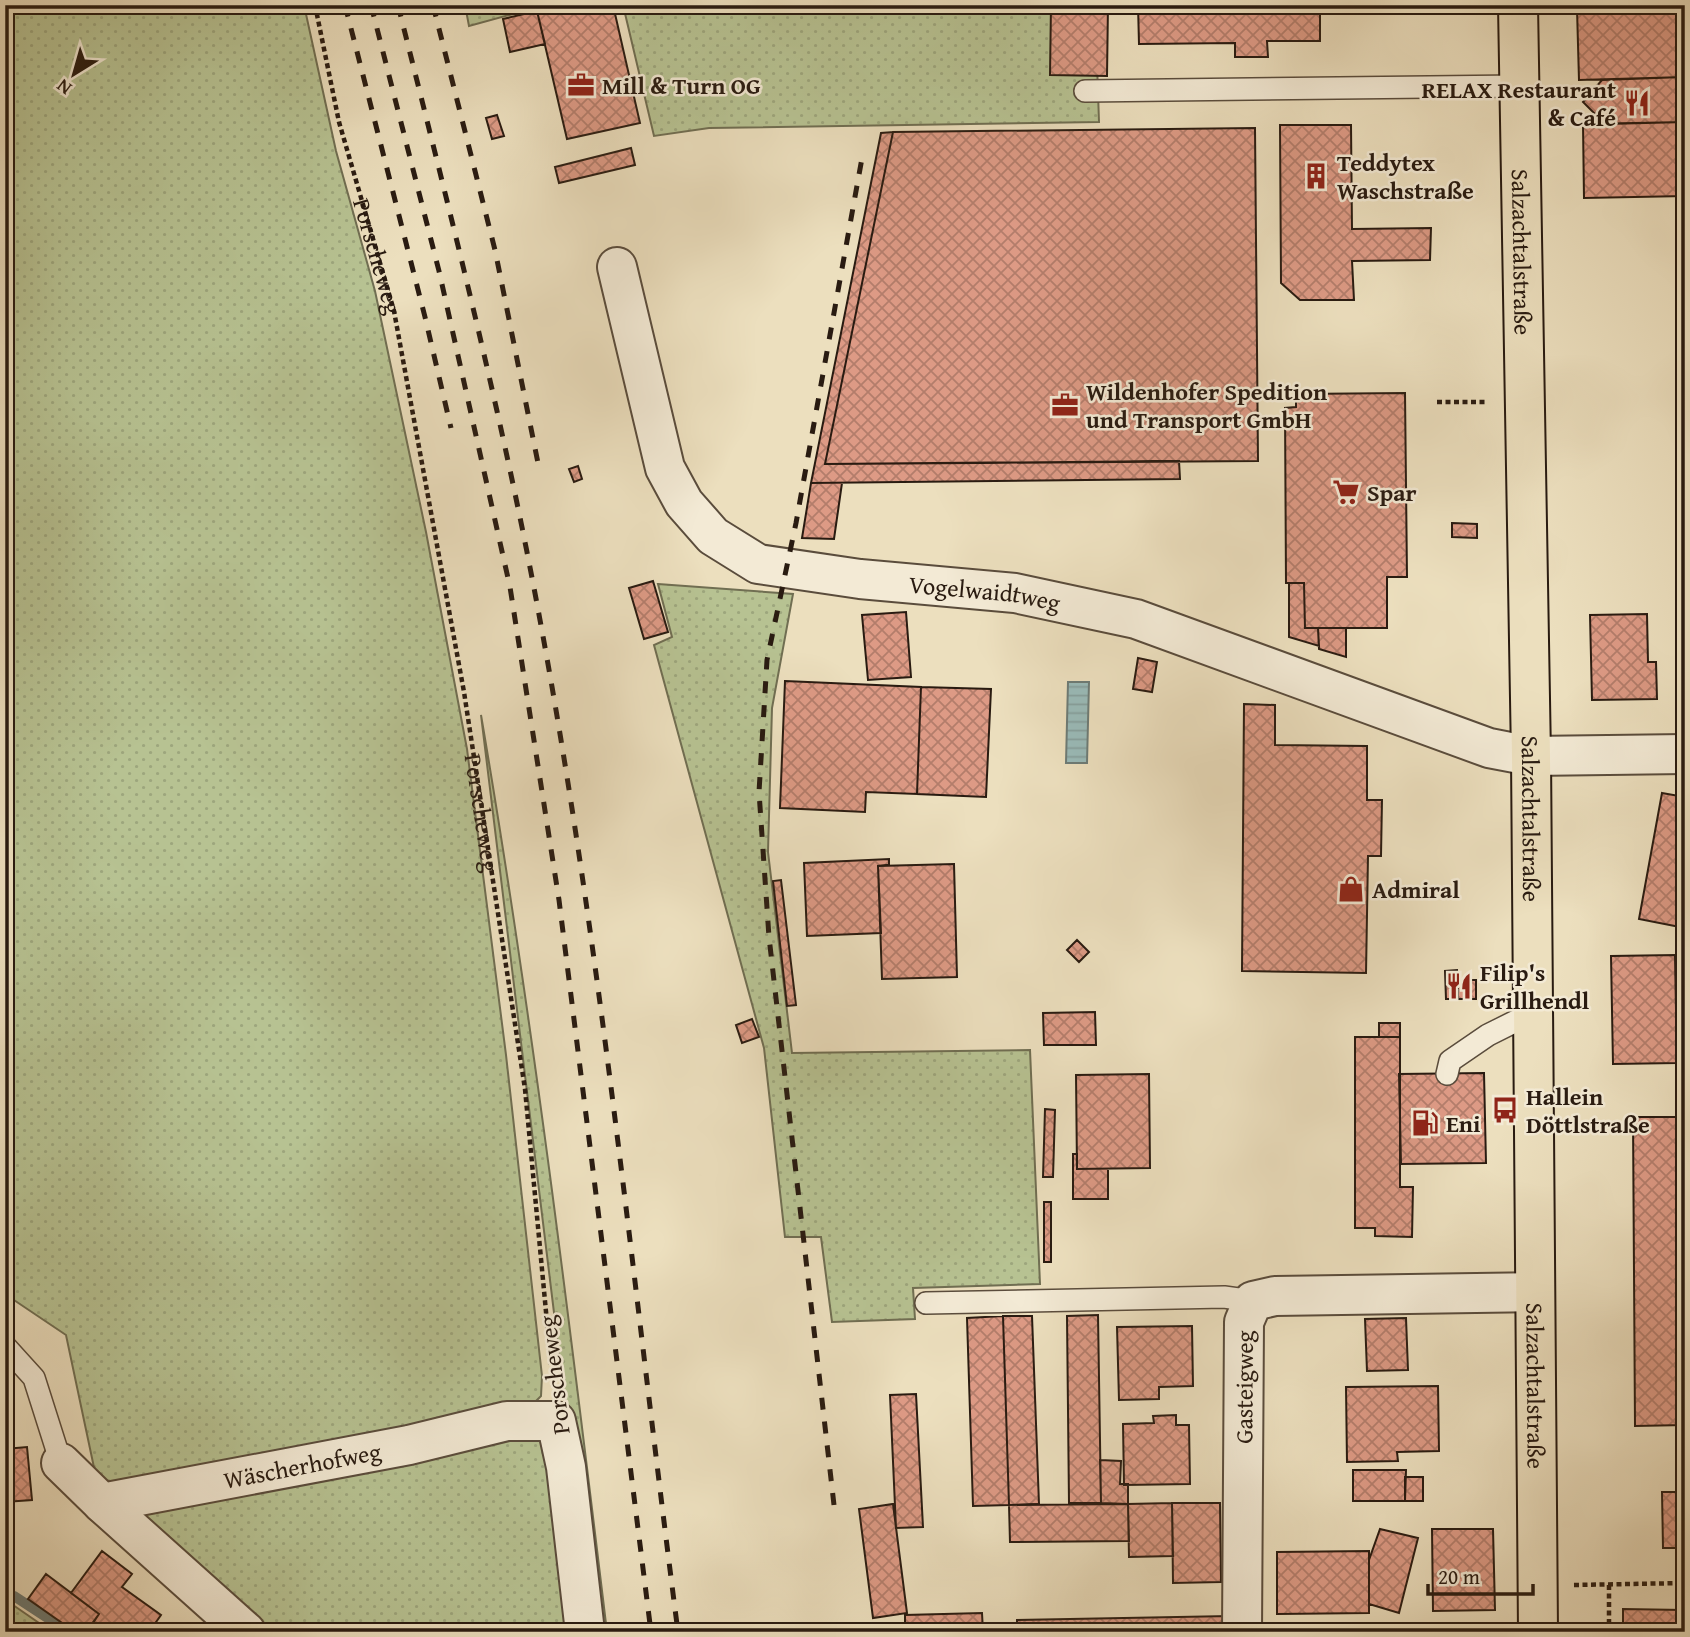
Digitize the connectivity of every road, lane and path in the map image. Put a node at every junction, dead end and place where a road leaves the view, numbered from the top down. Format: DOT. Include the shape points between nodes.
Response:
graph roads {
  1 [pos="315,5"];
  2 [pos="1518,5"];
  3 [pos="1520,86"];
  4 [pos="1085,91"];
  5 [pos="617,267"];
  6 [pos="1437,402"];
  7 [pos="1525,402"];
  8 [pos="1685,754"];
  9 [pos="1531,756"];
  10 [pos="1534,1012"];
  11 [pos="1447,1074"];
  12 [pos="1535,1292"];
  13 [pos="1253,1301"];
  14 [pos="926,1303"];
  15 [pos="5,1346"];
  16 [pos="556,1421"];
  17 [pos="61,1463"];
  18 [pos="102,1503"];
  19 [pos="1685,1583"];
  20 [pos="1609,1585"];
  21 [pos="1538,1586"];
  22 [pos="246,1632"];
  23 [pos="585,1632"];
  24 [pos="1242,1632"];
  25 [pos="1538,1632"];
  26 [pos="1609,1632"];
  1 -- 16 [label="path, Porscheweg" via="339,122 394,311 464,692 525,1089"];
  2 -- 3 [label="main road, Salzachtalstraße"];
  3 -- 4 [label="lane"];
  3 -- 7 [label="main road, Salzachtalstraße"];
  5 -- 9 [label="street, Vogelwaidtweg" via="665,468 684,503 713,536 758,564 1015,593 1136,619 1489,748"];
  6 -- 7 [label="path"];
  7 -- 9 [label="main road, Salzachtalstraße"];
  8 -- 9 [label="street, Vogelwaidtweg"];
  9 -- 10 [label="main road, Salzachtalstraße"];
  10 -- 11 [label="lane" via="1450,1060"];
  10 -- 12 [label="main road, Salzachtalstraße"];
  12 -- 13 [label="street, Gasteigweg" via="1275,1296"];
  12 -- 21 [label="main road, Salzachtalstraße"];
  13 -- 14 [label="lane" via="1224,1297"];
  13 -- 24 [label="street, Gasteigweg" via="1244,1322"];
  15 -- 17 [label="lane" via="34,1378"];
  16 -- 18 [label="street, Wäscherhofweg" via="507,1421 408,1445"];
  16 -- 23 [label="street, Porscheweg" via="566,1467"];
  17 -- 18 [label="street"];
  18 -- 22 [label="street"];
  19 -- 20 [label="path"];
  20 -- 21 [label="path"];
  20 -- 26 [label="path"];
  21 -- 25 [label="main road, Salzachtalstraße"];
}
